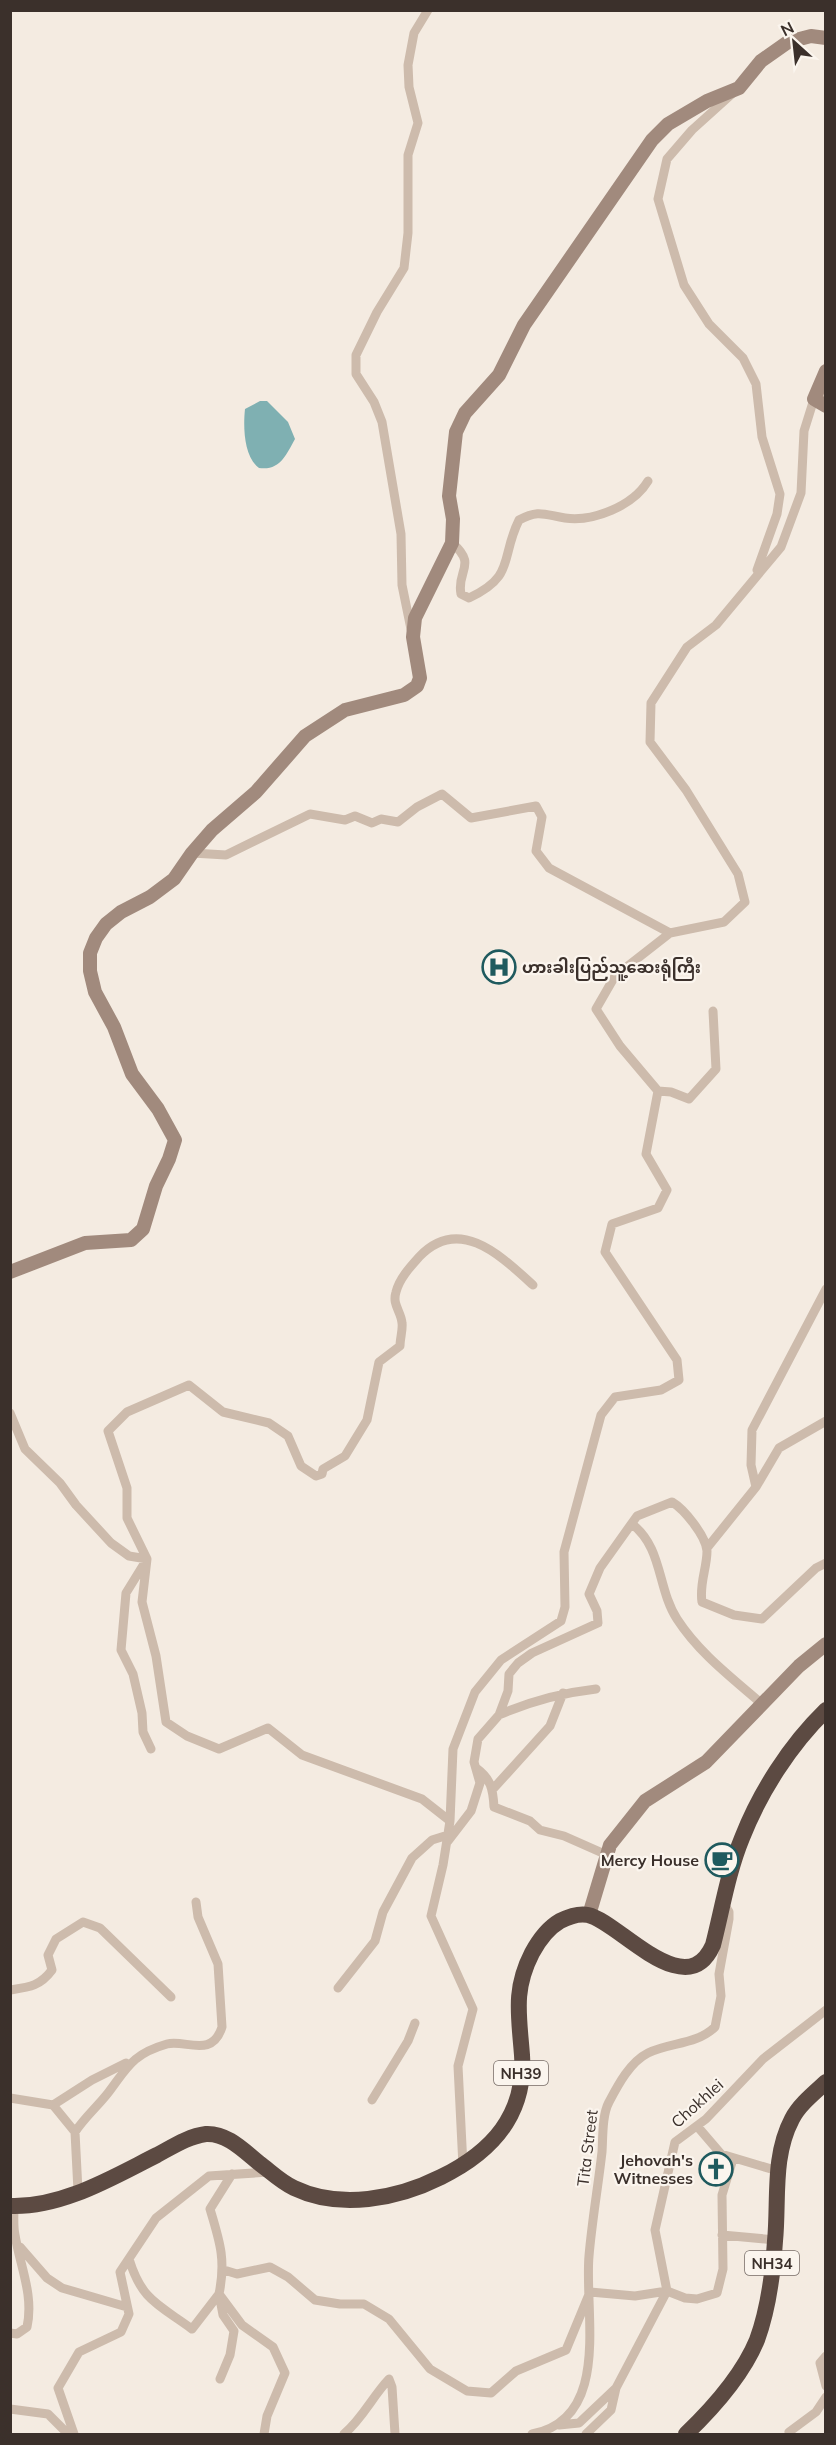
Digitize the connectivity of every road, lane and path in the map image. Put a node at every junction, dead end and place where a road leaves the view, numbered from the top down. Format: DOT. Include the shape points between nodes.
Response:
graph roads {
  1 [pos="428,10"];
  2 [pos="825,38"];
  3 [pos="739,88"];
  4 [pos="825,371"];
  5 [pos="822,399"];
  6 [pos="648,481"];
  7 [pos="452,543"];
  8 [pos="755,575"];
  9 [pos="413,637"];
  10 [pos="192,853"];
  11 [pos="670,933"];
  12 [pos="713,1011"];
  13 [pos="658,1091"];
  14 [pos="10,1272"];
  15 [pos="533,1285"];
  16 [pos="825,1289"];
  17 [pos="10,1413"];
  18 [pos="825,1421"];
  19 [pos="756,1487"];
  20 [pos="632,1524"];
  21 [pos="707,1548"];
  22 [pos="147,1559"];
  23 [pos="825,1563"];
  24 [pos="825,1644"];
  25 [pos="596,1689"];
  26 [pos="563,1693"];
  27 [pos="762,1704"];
  28 [pos="825,1710"];
  29 [pos="499,1715"];
  30 [pos="151,1749"];
  31 [pos="476,1768"];
  32 [pos="493,1789"];
  33 [pos="450,1821"];
  34 [pos="447,1839"];
  35 [pos="607,1856"];
  36 [pos="196,1902"];
  37 [pos="724,1903"];
  38 [pos="589,1915"];
  39 [pos="338,1988"];
  40 [pos="10,1990"];
  41 [pos="171,1997"];
  42 [pos="825,2010"];
  43 [pos="415,2023"];
  44 [pos="130,2061"];
  45 [pos="825,2082"];
  46 [pos="10,2098"];
  47 [pos="372,2100"];
  48 [pos="53,2105"];
  49 [pos="697,2126"];
  50 [pos="75,2132"];
  51 [pos="733,2159"];
  52 [pos="463,2166"];
  53 [pos="271,2172"];
  54 [pos="778,2172"];
  55 [pos="232,2174"];
  56 [pos="78,2191"];
  57 [pos="12,2206"];
  58 [pos="722,2235"];
  59 [pos="776,2240"];
  60 [pos="18,2244"];
  61 [pos="129,2259"];
  62 [pos="224,2270"];
  63 [pos="667,2291"];
  64 [pos="590,2292"];
  65 [pos="219,2294"];
  66 [pos="127,2307"];
  67 [pos="10,2333"];
  68 [pos="825,2356"];
  69 [pos="220,2379"];
  70 [pos="825,2386"];
  71 [pos="616,2388"];
  72 [pos="825,2397"];
  73 [pos="10,2409"];
  74 [pos="559,2425"];
  75 [pos="68,2434"];
  76 [pos="74,2434"];
  77 [pos="264,2434"];
  78 [pos="344,2434"];
  79 [pos="395,2434"];
  80 [pos="532,2434"];
  81 [pos="586,2434"];
  82 [pos="686,2434"];
  83 [pos="790,2434"];
  1 -- 9 [label="street" via="414,33 408,65 418,123 408,154 404,268 356,355 359,380 382,422 401,534 402,585"];
  2 -- 3 [label="street" via="810,36 788,42 761,61"];
  3 -- 7 [label="street" via="668,124 652,140 524,325 499,375 465,413 456,432 451,468"];
  3 -- 8 [label="street" via="667,159 658,199 684,285 709,324 743,358 756,384 762,437 780,494 777,514"];
  4 -- 5 [label="street"];
  5 -- 8 [label="street" via="804,431 801,493 781,547"];
  6 -- 7 [label="street" via="626,502 598,516 565,518 546,513 519,519 502,574 484,591 469,598 459,589 466,569 465,558"];
  7 -- 9 [label="street" via="415,618"];
  8 -- 11 [label="street" via="716,625 687,647 651,703 650,742 686,790 738,874 745,902 724,922"];
  9 -- 10 [label="street" via="420,678 417,686 404,695 367,703 326,721 305,736"];
  10 -- 11 [label="street" via="226,855 310,814 345,820 355,816 372,823 381,819 398,822 442,794 471,818 536,806 542,817 536,851 549,868"];
  10 -- 14 [label="street" via="174,879 106,924 90,953 95,992 132,1074 175,1140 143,1229 131,1240 85,1243"];
  11 -- 13 [label="street" via="615,976 596,1010"];
  12 -- 13 [label="street" via="716,1069 689,1099"];
  13 -- 33 [label="street" via="646,1154 667,1190 658,1208 612,1224 605,1252 677,1360 679,1380 661,1390 615,1397 601,1415 564,1552 565,1608 561,1621 501,1660 475,1692 453,1749"];
  15 -- 22 [label="street" via="472,1240 453,1238 431,1245 407,1271 395,1293 395,1305 403,1322 400,1346 380,1362 368,1420 345,1456 316,1476 301,1466 288,1436 269,1423 223,1412 189,1385 127,1412 108,1431 127,1488 127,1518"];
  16 -- 19 [label="street" via="752,1430 751,1465"];
  17 -- 22 [label="street" via="25,1449 111,1543 129,1556"];
  18 -- 19 [label="street" via="779,1448"];
  19 -- 21 [label="street"];
  20 -- 21 [label="street" via="637,1516 672,1502 688,1514"];
  20 -- 27 [label="street" via="651,1547 676,1618 702,1652"];
  20 -- 29 [label="street" via="600,1568 589,1594 597,1611 597,1623 518,1663 508,1674 508,1691"];
  21 -- 23 [label="street" via="700,1590 702,1602 751,1618 762,1619"];
  22 -- 30 [label="street" via="126,1593 121,1650 133,1674 143,1732"];
  22 -- 33 [label="street" via="142,1602 156,1656 166,1722 219,1749 268,1728 302,1755 422,1799"];
  24 -- 27 [label="street"];
  25 -- 26 [label="street"];
  26 -- 29 [label="street"];
  26 -- 32 [label="street" via="550,1726"];
  27 -- 35 [label="street" via="706,1762 645,1801 610,1845"];
  28 -- 37 [label="highway" via="801,1737 763,1795 742,1838"];
  29 -- 31 [label="street" via="478,1739"];
  31 -- 32 [label="street" via="488,1777"];
  31 -- 34 [label="street" via="480,1783 471,1811"];
  32 -- 35 [label="street" via="494,1807"];
  33 -- 34 [label="street"];
  34 -- 39 [label="street" via="432,1840 412,1858 383,1912 375,1941"];
  34 -- 52 [label="street" via="431,1916 473,2009 458,2066"];
  35 -- 38 [label="street"];
  36 -- 44 [label="street" via="198,1917 218,1964 220,2035 205,2045 169,2043"];
  37 -- 38 [label="highway" via="709,1953 685,1966 656,1958"];
  37 -- 64 [label="street, Tita Street" via="729,1919 719,1974 722,1996 716,2028 697,2040 649,2053 634,2062 607,2105 589,2258"];
  38 -- 52 [label="highway, NH39" via="567,1918 551,1928 528,1961 518,1990 522,2058 517,2100 500,2135"];
  40 -- 41 [label="street" via="43,1983 52,1970 48,1955 56,1940 83,1922 100,1928"];
  42 -- 49 [label="street, Chokhlei" via="763,2059"];
  43 -- 47 [label="street"];
  44 -- 48 [label="street"];
  44 -- 50 [label="street"];
  45 -- 54 [label="highway, NH34" via="792,2118"];
  46 -- 48 [label="street"];
  48 -- 50 [label="street"];
  49 -- 51 [label="street" via="721,2154"];
  49 -- 63 [label="street, Chokhlei" via="675,2142 655,2230"];
  50 -- 56 [label="street"];
  51 -- 54 [label="street"];
  51 -- 58 [label="street" via="722,2195"];
  52 -- 53 [label="highway, NH39" via="414,2190 366,2200 310,2193"];
  53 -- 55 [label="street"];
  53 -- 56 [label="highway, NH39" via="231,2140 207,2134"];
  54 -- 59 [label="highway, NH34"];
  55 -- 61 [label="street" via="209,2176 156,2218"];
  55 -- 62 [label="street" via="210,2209"];
  56 -- 57 [label="highway, NH39" via="47,2204"];
  57 -- 60 [label="street"];
  58 -- 59 [label="street"];
  58 -- 63 [label="street" via="723,2269 717,2293 697,2299"];
  59 -- 82 [label="highway, NH34" via="765,2311 756,2340 724,2392"];
  60 -- 66 [label="street" via="47,2278 62,2288"];
  60 -- 67 [label="street" via="27,2282 29,2317 27,2327 17,2334"];
  61 -- 65 [label="street" via="146,2296 192,2329"];
  61 -- 66 [label="street" via="120,2272"];
  62 -- 64 [label="street" via="237,2274 270,2267 315,2300 364,2304 389,2319 430,2369 467,2391 490,2393 516,2371 566,2350"];
  62 -- 65 [label="street"];
  63 -- 64 [label="street" via="635,2296"];
  63 -- 71 [label="street"];
  64 -- 74 [label="street, Tita Street" via="586,2383 576,2406"];
  65 -- 69 [label="street" via="223,2315 234,2331"];
  65 -- 77 [label="street" via="242,2325 273,2347 285,2373 267,2416"];
  66 -- 76 [label="street" via="129,2313 121,2332 79,2352 58,2388"];
  68 -- 70 [label="street" via="819,2363"];
  71 -- 74 [label="street" via="579,2423"];
  71 -- 81 [label="street" via="611,2410"];
  72 -- 83 [label="street" via="816,2412"];
  73 -- 75 [label="street" via="48,2414"];
  74 -- 80 [label="street"];
  78 -- 79 [label="street" via="361,2420 389,2379"];
}
